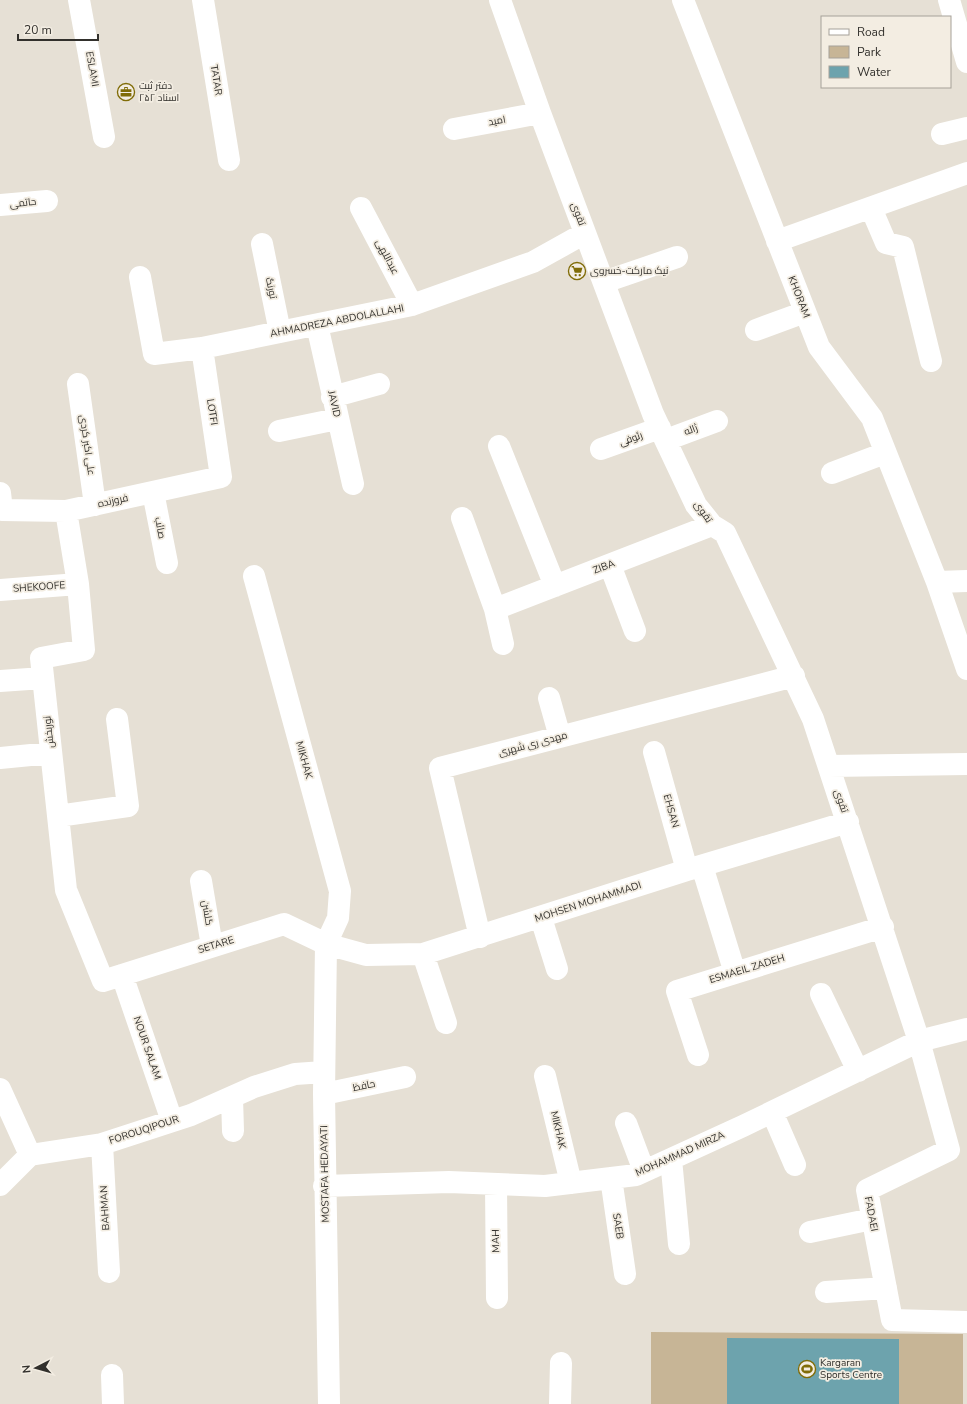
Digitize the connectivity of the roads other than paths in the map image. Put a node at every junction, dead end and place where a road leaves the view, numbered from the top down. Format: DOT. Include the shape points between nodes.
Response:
graph roads {
  1 [pos="80,0"];
  2 [pos="202,0"];
  3 [pos="500,0"];
  4 [pos="683,0"];
  5 [pos="956,7"];
  6 [pos="967,62"];
  7 [pos="540,113"];
  8 [pos="967,128"];
  9 [pos="454,129"];
  10 [pos="942,134"];
  11 [pos="104,137"];
  12 [pos="229,160"];
  13 [pos="967,173"];
  14 [pos="46,200"];
  15 [pos="0,205"];
  16 [pos="361,208"];
  17 [pos="871,208"];
  18 [pos="585,233"];
  19 [pos="777,241"];
  20 [pos="262,244"];
  21 [pos="677,257"];
  22 [pos="140,277"];
  23 [pos="604,282"];
  24 [pos="412,305"];
  25 [pos="805,312"];
  26 [pos="317,325"];
  27 [pos="756,330"];
  28 [pos="280,332"];
  29 [pos="202,348"];
  30 [pos="931,361"];
  31 [pos="78,384"];
  32 [pos="379,384"];
  33 [pos="332,396"];
  34 [pos="338,419"];
  35 [pos="717,421"];
  36 [pos="279,431"];
  37 [pos="663,434"];
  38 [pos="499,446"];
  39 [pos="601,449"];
  40 [pos="885,453"];
  41 [pos="832,473"];
  42 [pos="221,477"];
  43 [pos="353,484"];
  44 [pos="153,492"];
  45 [pos="1,501"];
  46 [pos="95,505"];
  47 [pos="66,511"];
  48 [pos="462,518"];
  49 [pos="712,525"];
  50 [pos="167,563"];
  51 [pos="610,565"];
  52 [pos="254,576"];
  53 [pos="967,581"];
  54 [pos="937,582"];
  55 [pos="78,584"];
  56 [pos="555,586"];
  57 [pos="0,590"];
  58 [pos="496,609"];
  59 [pos="635,630"];
  60 [pos="503,644"];
  61 [pos="967,669"];
  62 [pos="794,676"];
  63 [pos="43,678"];
  64 [pos="0,681"];
  65 [pos="549,698"];
  66 [pos="117,719"];
  67 [pos="560,737"];
  68 [pos="654,752"];
  69 [pos="51,753"];
  70 [pos="0,758"];
  71 [pos="967,764"];
  72 [pos="829,766"];
  73 [pos="58,816"];
  74 [pos="848,822"];
  75 [pos="695,868"];
  76 [pos="201,880"];
  77 [pos="541,918"];
  78 [pos="883,927"];
  79 [pos="480,937"];
  80 [pos="326,944"];
  81 [pos="212,946"];
  82 [pos="423,954"];
  83 [pos="557,969"];
  84 [pos="735,973"];
  85 [pos="112,978"];
  86 [pos="820,994"];
  87 [pos="446,1023"];
  88 [pos="967,1029"];
  89 [pos="920,1040"];
  90 [pos="698,1055"];
  91 [pos="858,1070"];
  92 [pos="324,1072"];
  93 [pos="546,1076"];
  94 [pos="405,1077"];
  95 [pos="0,1089"];
  96 [pos="324,1094"];
  97 [pos="232,1096"];
  98 [pos="772,1112"];
  99 [pos="172,1121"];
  100 [pos="626,1123"];
  101 [pos="233,1131"];
  102 [pos="102,1144"];
  103 [pos="30,1155"];
  104 [pos="671,1159"];
  105 [pos="795,1165"];
  106 [pos="644,1171"];
  107 [pos="611,1178"];
  108 [pos="571,1183"];
  109 [pos="496,1184"];
  110 [pos="0,1185"];
  111 [pos="324,1186"];
  112 [pos="872,1219"];
  113 [pos="810,1232"];
  114 [pos="679,1244"];
  115 [pos="109,1272"];
  116 [pos="625,1274"];
  117 [pos="886,1288"];
  118 [pos="826,1292"];
  119 [pos="497,1298"];
  120 [pos="967,1322"];
  121 [pos="561,1363"];
  122 [pos="112,1375"];
  123 [pos="113,1404"];
  124 [pos="329,1404"];
  125 [pos="560,1404"];
  1 -- 11 [label="street, ESLAMI"];
  2 -- 12 [label="street, TATAR"];
  3 -- 7 [label="street, تقوی"];
  4 -- 19 [label="street, KHORAM"];
  5 -- 6 [label="street"];
  7 -- 9 [label="street, امید"];
  7 -- 18 [label="street, تقوی"];
  8 -- 10 [label="street"];
  13 -- 17 [label="street"];
  14 -- 15 [label="street, حاتمی"];
  16 -- 24 [label="street, عبداللهی"];
  17 -- 19 [label="street"];
  17 -- 30 [label="street" via="886,243 903,247"];
  18 -- 23 [label="street, تقوی"];
  18 -- 24 [label="street, AHMADREZA ABDOLALLAHI" via="533,262"];
  19 -- 25 [label="street, KHORAM"];
  20 -- 28 [label="street, تورنگ"];
  21 -- 23 [label="street"];
  22 -- 29 [label="street, AHMADREZA ABDOLALLAHI" via="154,354"];
  23 -- 37 [label="street, تقوی"];
  24 -- 26 [label="street, AHMADREZA ABDOLALLAHI"];
  25 -- 27 [label="street"];
  25 -- 40 [label="street, KHORAM" via="819,346 872,418"];
  26 -- 28 [label="street, AHMADREZA ABDOLALLAHI"];
  26 -- 33 [label="street, JAVID"];
  28 -- 29 [label="street, AHMADREZA ABDOLALLAHI"];
  29 -- 42 [label="street, LOTFI"];
  31 -- 46 [label="street, علی اکبر کردی"];
  32 -- 33 [label="street"];
  33 -- 34 [label="street, JAVID"];
  34 -- 36 [label="street"];
  34 -- 43 [label="street, JAVID"];
  35 -- 37 [label="street, ژاله"];
  37 -- 39 [label="street, رئوفی"];
  37 -- 49 [label="street, تقوی" via="696,505"];
  38 -- 56 [label="street"];
  40 -- 41 [label="street"];
  40 -- 54 [label="street, KHORAM"];
  42 -- 44 [label="street, فروزنده"];
  44 -- 46 [label="street, فروزنده"];
  44 -- 50 [label="street, صائب"];
  45 -- 47 [label="street, فروزنده"];
  46 -- 47 [label="street, فروزنده"];
  47 -- 55 [label="street, نوربخش"];
  48 -- 58 [label="street"];
  49 -- 51 [label="street, ZIBA"];
  49 -- 62 [label="street, تقوی" via="725,533"];
  51 -- 56 [label="street, ZIBA"];
  51 -- 59 [label="street"];
  52 -- 80 [label="street, MIKHAK" via="340,891 338,918"];
  53 -- 54 [label="street"];
  54 -- 61 [label="street, KHORAM"];
  55 -- 57 [label="street, SHEKOOFE"];
  55 -- 63 [label="street, نوربخش" via="84,650 41,658"];
  56 -- 58 [label="street, ZIBA"];
  58 -- 60 [label="street"];
  62 -- 67 [label="street, مهدی ری شهری"];
  62 -- 72 [label="street, تقوی" via="813,719"];
  63 -- 64 [label="street"];
  63 -- 69 [label="street, نوربخش"];
  65 -- 67 [label="street"];
  66 -- 73 [label="street" via="128,806"];
  67 -- 79 [label="street, مهدی ری شهری" via="440,768"];
  68 -- 75 [label="street, EHSAN"];
  69 -- 70 [label="street"];
  69 -- 73 [label="street, نوربخش"];
  71 -- 72 [label="street"];
  72 -- 74 [label="street, تقوی"];
  73 -- 85 [label="street, نوربخش" via="66,890"];
  74 -- 75 [label="street, MOHSEN MOHAMMADI"];
  74 -- 78 [label="street, تقوی"];
  75 -- 77 [label="street, MOHSEN MOHAMMADI"];
  75 -- 84 [label="street, EHSAN"];
  76 -- 81 [label="street, گلشن"];
  77 -- 79 [label="street, MOHSEN MOHAMMADI"];
  77 -- 83 [label="street"];
  78 -- 84 [label="street, ESMAEIL ZADEH"];
  78 -- 89 [label="street, تقوی"];
  79 -- 82 [label="street, MOHSEN MOHAMMADI"];
  80 -- 81 [label="street, SETARE" via="284,924"];
  80 -- 82 [label="street, MOHSEN MOHAMMADI" via="366,955"];
  80 -- 92 [label="street, MOSTAFA HEDAYATI"];
  81 -- 85 [label="street, SETARE"];
  82 -- 87 [label="street"];
  84 -- 90 [label="street, ESMAEIL ZADEH" via="677,991"];
  85 -- 99 [label="street, NOUR SALAM"];
  86 -- 91 [label="street"];
  88 -- 89 [label="street, MOHAMMAD MIRZA"];
  89 -- 91 [label="street, MOHAMMAD MIRZA"];
  89 -- 112 [label="street, FADAEI" via="949,1150 867,1190"];
  91 -- 98 [label="street, MOHAMMAD MIRZA"];
  92 -- 96 [label="street, MOSTAFA HEDAYATI"];
  92 -- 97 [label="street, FOROUQIPOUR" via="295,1074"];
  93 -- 108 [label="street, MIKHAK"];
  94 -- 96 [label="street, حافظ"];
  95 -- 103 [label="street"];
  96 -- 111 [label="street, MOSTAFA HEDAYATI"];
  97 -- 99 [label="street, FOROUQIPOUR"];
  97 -- 101 [label="street"];
  98 -- 104 [label="street, MOHAMMAD MIRZA"];
  98 -- 105 [label="street"];
  99 -- 102 [label="street, FOROUQIPOUR"];
  100 -- 106 [label="street"];
  102 -- 103 [label="street, FOROUQIPOUR"];
  102 -- 115 [label="street, BAHMAN"];
  103 -- 110 [label="street"];
  104 -- 106 [label="street, MOHAMMAD MIRZA"];
  104 -- 114 [label="street"];
  106 -- 107 [label="street, MOHAMMAD MIRZA" via="636,1175"];
  107 -- 108 [label="street, MOHAMMAD MIRZA"];
  107 -- 116 [label="street, SAEB"];
  108 -- 109 [label="street, MOHAMMAD MIRZA" via="545,1186"];
  109 -- 111 [label="street, MOHAMMAD MIRZA" via="449,1182"];
  109 -- 119 [label="street, MAH"];
  111 -- 124 [label="street, MOSTAFA HEDAYATI"];
  112 -- 113 [label="street"];
  112 -- 117 [label="street, FADAEI"];
  117 -- 118 [label="street"];
  117 -- 120 [label="street, FADAEI" via="892,1320"];
  121 -- 125 [label="street"];
  122 -- 123 [label="street"];
}
